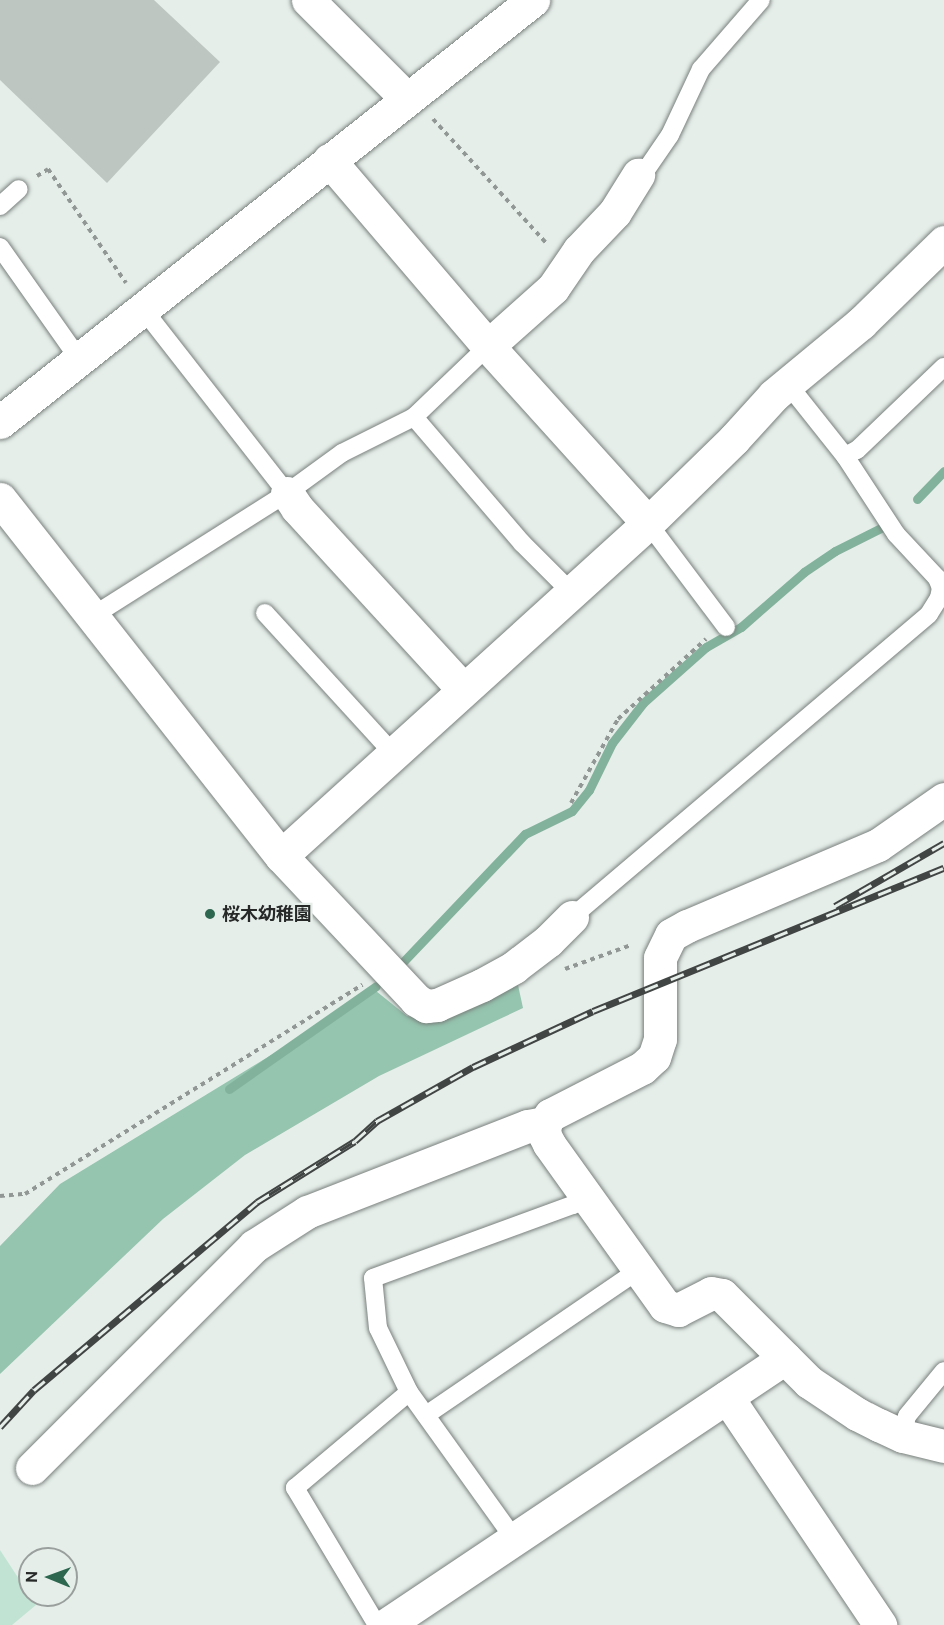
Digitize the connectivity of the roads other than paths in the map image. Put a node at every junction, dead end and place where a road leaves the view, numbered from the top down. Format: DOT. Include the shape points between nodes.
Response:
graph roads {
  1 [pos="308,0"];
  2 [pos="533,0"];
  3 [pos="761,0"];
  4 [pos="416,105"];
  5 [pos="328,160"];
  6 [pos="638,175"];
  7 [pos="19,189"];
  8 [pos="0,206"];
  9 [pos="944,242"];
  10 [pos="0,247"];
  11 [pos="143,309"];
  12 [pos="488,346"];
  13 [pos="79,358"];
  14 [pos="944,367"];
  15 [pos="787,383"];
  16 [pos="414,417"];
  17 [pos="0,422"];
  18 [pos="845,456"];
  19 [pos="287,493"];
  20 [pos="0,499"];
  21 [pos="648,523"];
  22 [pos="571,592"];
  23 [pos="265,613"];
  24 [pos="91,617"];
  25 [pos="724,625"];
  26 [pos="463,689"];
  27 [pos="393,753"];
  28 [pos="944,799"];
  29 [pos="280,856"];
  30 [pos="572,917"];
  31 [pos="544,1124"];
  32 [pos="586,1198"];
  33 [pos="637,1271"];
  34 [pos="785,1358"];
  35 [pos="944,1371"];
  36 [pos="409,1392"];
  37 [pos="728,1397"];
  38 [pos="426,1415"];
  39 [pos="903,1436"];
  40 [pos="944,1446"];
  41 [pos="32,1468"];
  42 [pos="515,1540"];
  43 [pos="378,1625"];
  44 [pos="386,1625"];
  45 [pos="880,1625"];
  1 -- 4 [label="street"];
  2 -- 4 [label="street"];
  3 -- 6 [label="lane" via="701,69 670,135 646,170"];
  4 -- 5 [label="street"];
  5 -- 11 [label="street"];
  5 -- 12 [label="street"];
  6 -- 12 [label="street" via="615,212 579,250 553,288"];
  7 -- 8 [label="lane"];
  9 -- 15 [label="street" via="861,323"];
  10 -- 13 [label="lane"];
  11 -- 13 [label="street"];
  11 -- 19 [label="lane"];
  12 -- 16 [label="lane"];
  12 -- 21 [label="street"];
  13 -- 17 [label="street"];
  14 -- 18 [label="lane"];
  15 -- 18 [label="lane"];
  15 -- 21 [label="street"];
  16 -- 19 [label="lane" via="342,453"];
  16 -- 22 [label="lane" via="522,543"];
  18 -- 30 [label="lane" via="896,534 937,578 939,598 929,614"];
  19 -- 24 [label="lane"];
  19 -- 26 [label="street"];
  20 -- 24 [label="street"];
  21 -- 22 [label="street"];
  21 -- 25 [label="lane"];
  22 -- 26 [label="street"];
  23 -- 27 [label="lane"];
  24 -- 29 [label="street" via="130,661"];
  26 -- 27 [label="street"];
  27 -- 29 [label="street"];
  28 -- 31 [label="street" via="878,845 671,935 660,958 660,1039 654,1057 642,1068 559,1109"];
  29 -- 30 [label="street" via="386,970 426,1006 437,1005 514,967"];
  31 -- 32 [label="street" via="549,1144"];
  31 -- 41 [label="street" via="528,1126 307,1212 254,1246"];
  32 -- 33 [label="street"];
  32 -- 36 [label="lane" via="373,1278 378,1328"];
  33 -- 34 [label="street" via="664,1306 678,1310 711,1293 722,1295"];
  33 -- 38 [label="lane"];
  34 -- 37 [label="street"];
  34 -- 39 [label="street" via="809,1382 857,1414"];
  35 -- 39 [label="lane" via="907,1416"];
  36 -- 38 [label="lane"];
  36 -- 43 [label="lane" via="295,1488"];
  37 -- 42 [label="street"];
  37 -- 45 [label="street"];
  38 -- 42 [label="lane"];
  39 -- 40 [label="street"];
  42 -- 44 [label="street"];
}
